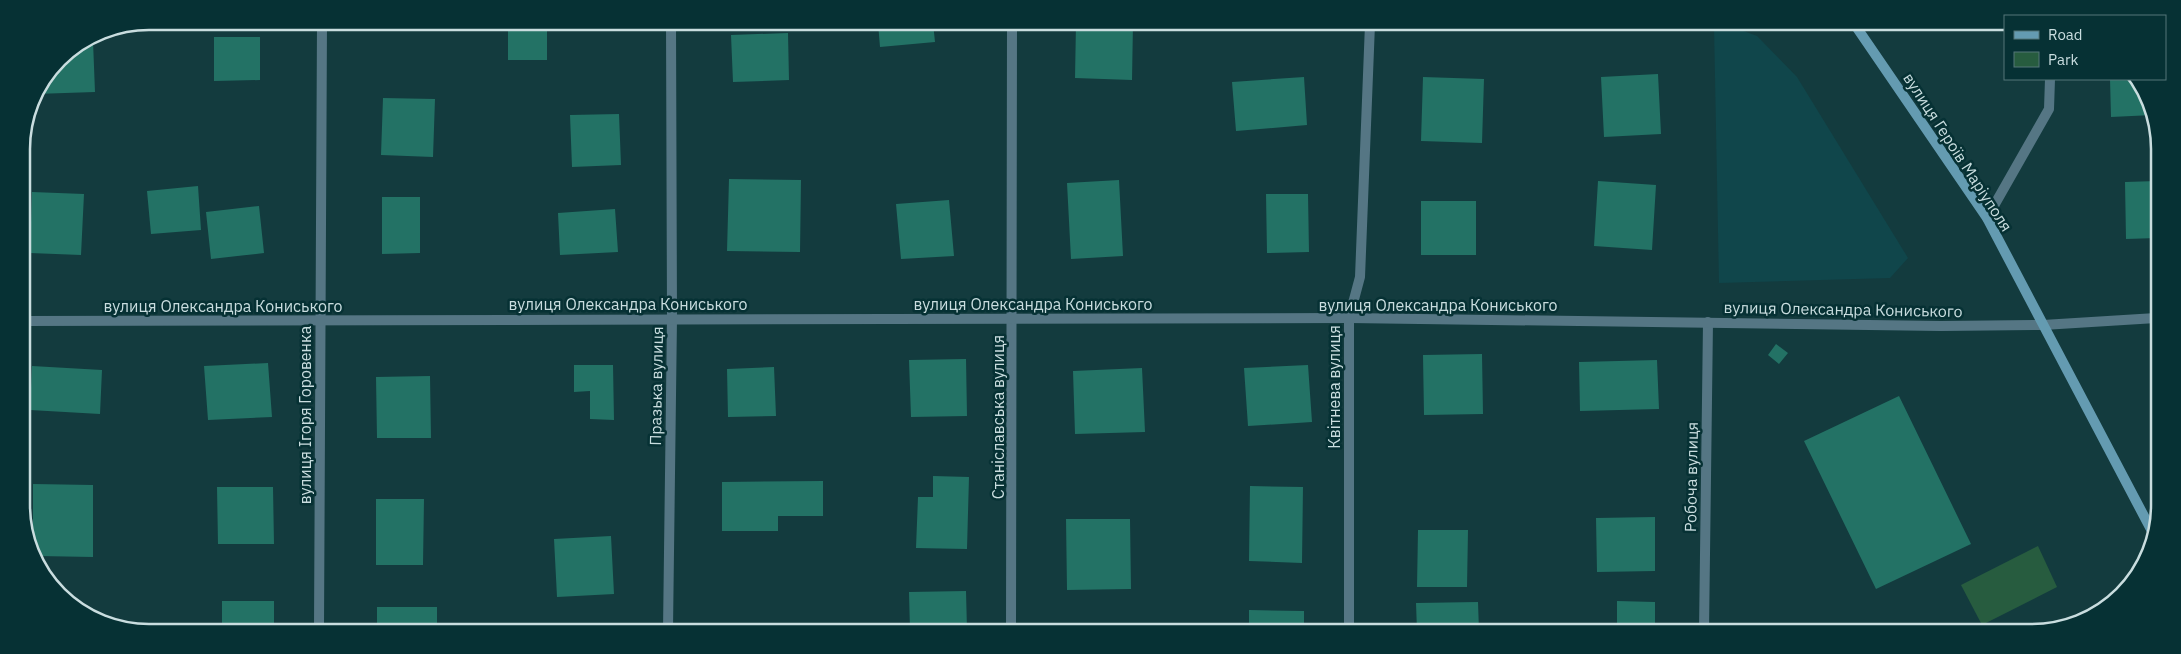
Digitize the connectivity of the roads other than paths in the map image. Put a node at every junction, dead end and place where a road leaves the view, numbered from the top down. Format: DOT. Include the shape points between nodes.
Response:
graph roads {
  1 [pos="322,30"];
  2 [pos="672,30"];
  3 [pos="1012,30"];
  4 [pos="1370,30"];
  5 [pos="1858,30"];
  6 [pos="2050,80"];
  7 [pos="1988,218"];
  8 [pos="672,318"];
  9 [pos="1349,318"];
  10 [pos="2151,318"];
  11 [pos="30,320"];
  12 [pos="1013,320"];
  13 [pos="320,321"];
  14 [pos="1708,322"];
  15 [pos="2043,325"];
  16 [pos="2149,524"];
  17 [pos="319,624"];
  18 [pos="668,624"];
  19 [pos="1011,624"];
  20 [pos="1349,624"];
  21 [pos="1704,624"];
  1 -- 13 [label="street, вулиця Ігоря Горовенка"];
  2 -- 8 [label="street, Празька вулиця"];
  3 -- 12 [label="street, Станіславська вулиця"];
  4 -- 9 [label="street, Квітнева вулиця" via="1360,277"];
  5 -- 7 [label="main road, вулиця Героїв Маріуполя"];
  6 -- 7 [label="street" via="2049,109"];
  7 -- 15 [label="main road, вулиця Героїв Маріуполя"];
  8 -- 12 [label="street, вулиця Олександра Кониського"];
  8 -- 13 [label="street, вулиця Олександра Кониського"];
  8 -- 18 [label="street, Празька вулиця"];
  9 -- 12 [label="street, вулиця Олександра Кониського"];
  9 -- 14 [label="street, вулиця Олександра Кониського"];
  9 -- 20 [label="street, Квітнева вулиця"];
  10 -- 15 [label="street, вулиця Олександра Кониського"];
  11 -- 13 [label="street, вулиця Олександра Кониського"];
  12 -- 19 [label="street, Станіславська вулиця"];
  13 -- 17 [label="street, вулиця Ігоря Горовенка"];
  14 -- 15 [label="street, вулиця Олександра Кониського"];
  14 -- 21 [label="street, Робоча вулиця"];
  15 -- 16 [label="main road, вулиця Героїв Маріуполя"];
}
